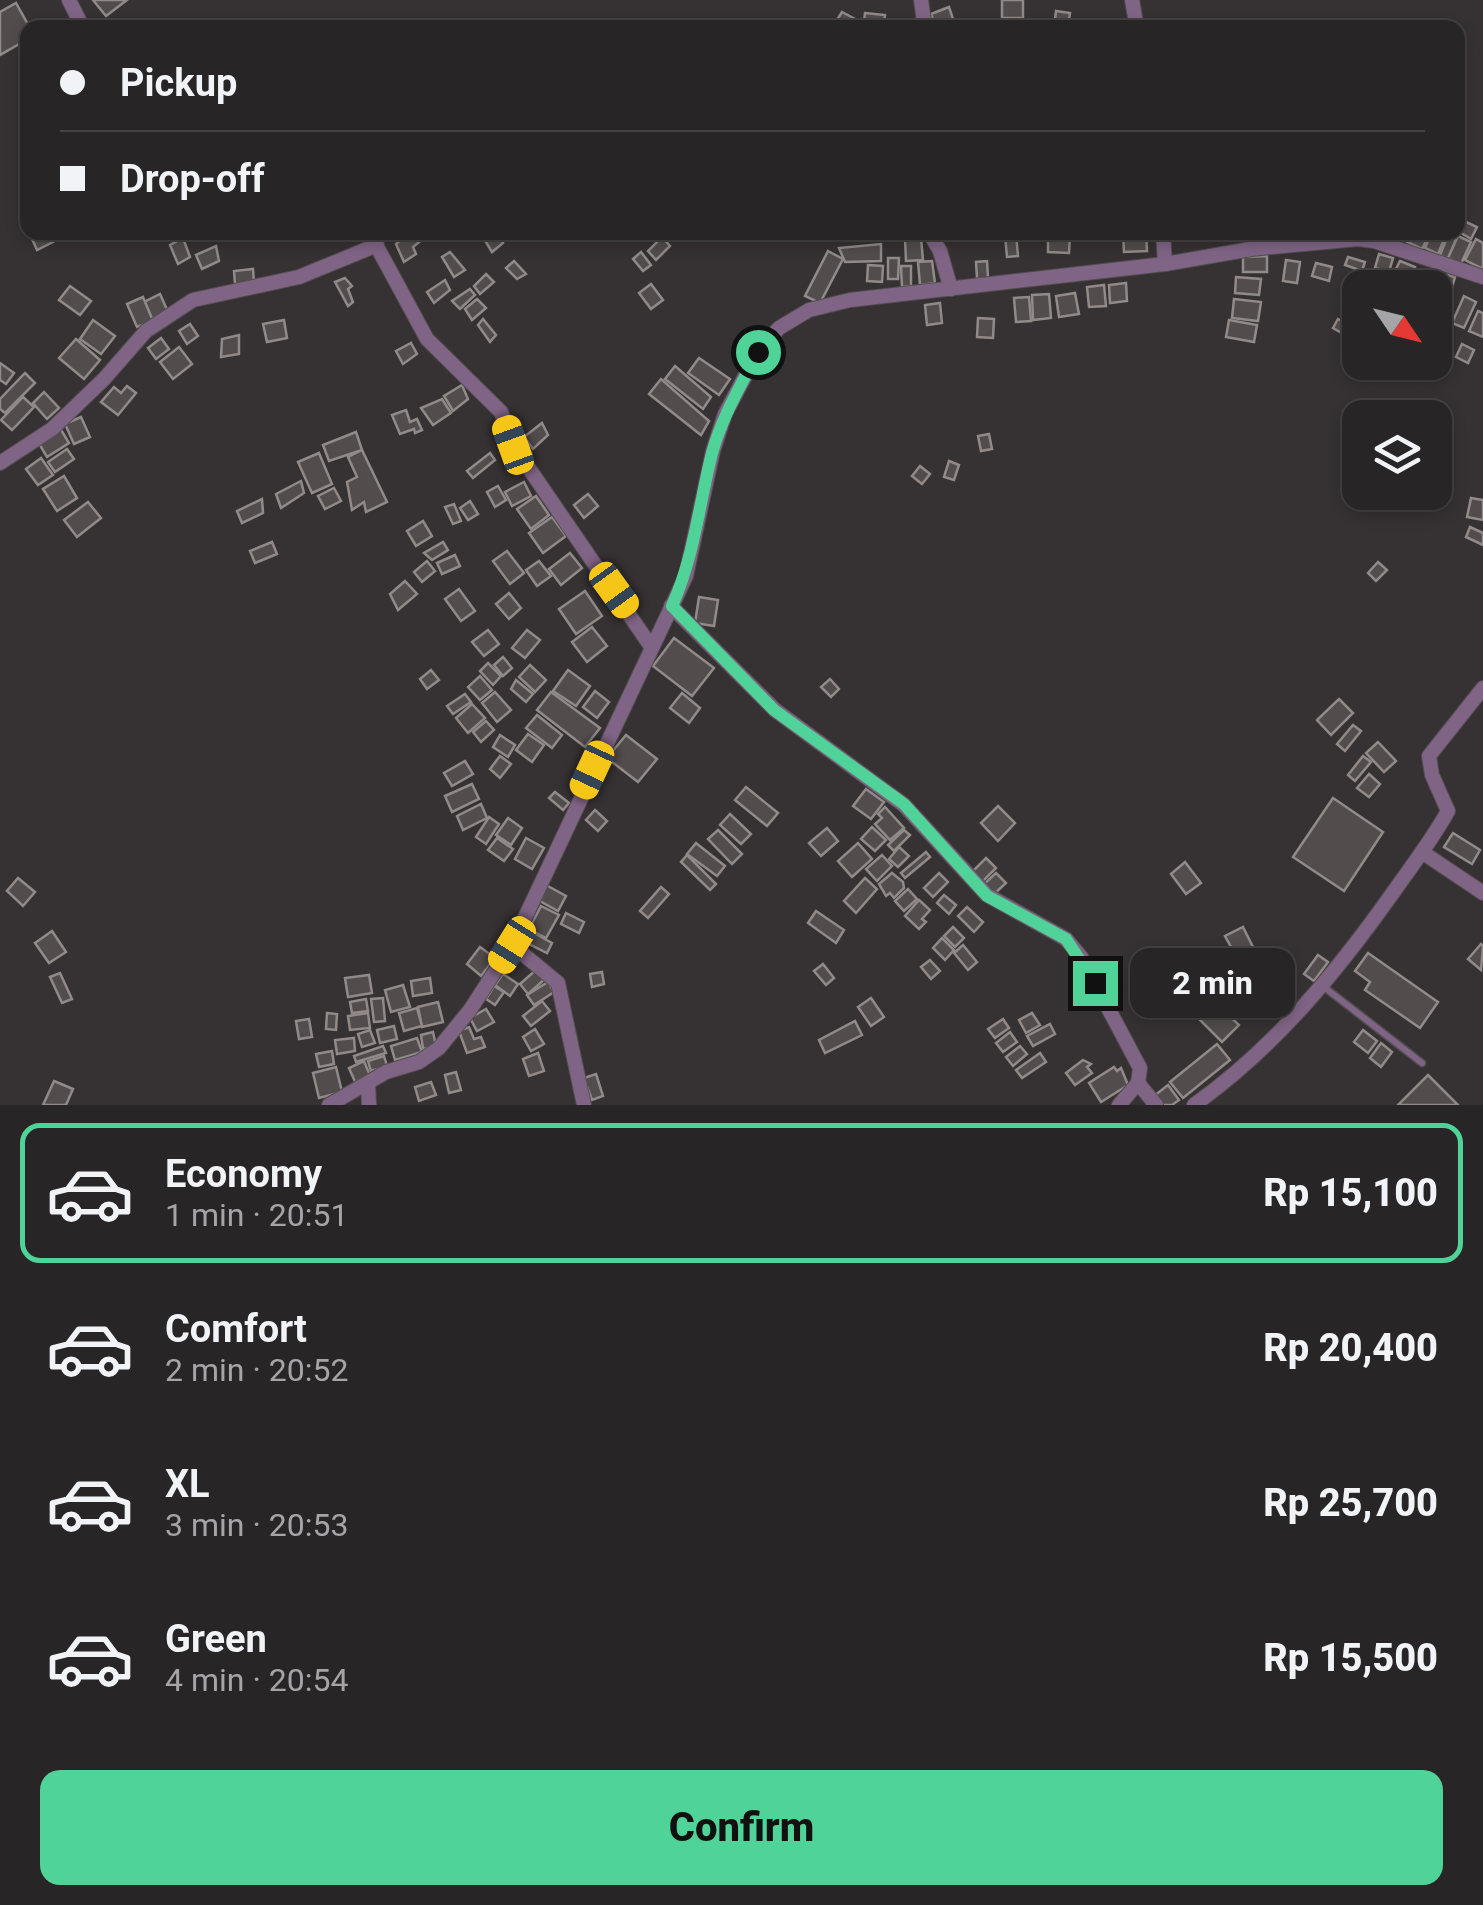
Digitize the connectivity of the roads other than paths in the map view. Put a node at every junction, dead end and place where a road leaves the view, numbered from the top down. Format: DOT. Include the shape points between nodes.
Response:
graph roads {
  1 [pos="369,240"];
  2 [pos="374,240"];
  3 [pos="933,240"];
  4 [pos="1164,240"];
  5 [pos="1347,240"];
  6 [pos="1361,240"];
  7 [pos="1165,264"];
  8 [pos="1483,277"];
  9 [pos="951,289"];
  10 [pos="0,463"];
  11 [pos="672,606"];
  12 [pos="652,648"];
  13 [pos="1483,688"];
  14 [pos="1422,852"];
  15 [pos="1483,893"];
  16 [pos="512,945"];
  17 [pos="1323,986"];
  18 [pos="1422,1063"];
  19 [pos="368,1082"];
  20 [pos="1138,1083"];
  21 [pos="328,1105"];
  22 [pos="368,1105"];
  23 [pos="584,1105"];
  24 [pos="1119,1105"];
  25 [pos="1156,1105"];
  26 [pos="1194,1105"];
  1 -- 10 [label="street" via="299,277 193,300 146,331 52,428"];
  2 -- 12 [label="street" via="427,339 501,412 513,445"];
  3 -- 9 [label="street"];
  4 -- 7 [label="street"];
  5 -- 7 [label="street"];
  6 -- 8 [label="street"];
  7 -- 9 [label="street"];
  9 -- 11 [label="street" via="832,304 794,316 758,352 725,414 686,576"];
  11 -- 12 [label="street"];
  11 -- 20 [label="street" via="774,710 904,804 987,896 1066,939 1138,1062"];
  12 -- 16 [label="street"];
  13 -- 14 [label="street" via="1429,756 1448,811"];
  14 -- 15 [label="street"];
  14 -- 17 [label="street"];
  16 -- 19 [label="street" via="450,1038 419,1062"];
  16 -- 23 [label="street" via="558,983"];
  17 -- 18 [label="lane"];
  17 -- 26 [label="street" via="1243,1068"];
  19 -- 21 [label="street"];
  19 -- 22 [label="street"];
  20 -- 24 [label="street"];
  20 -- 25 [label="street"];
}
